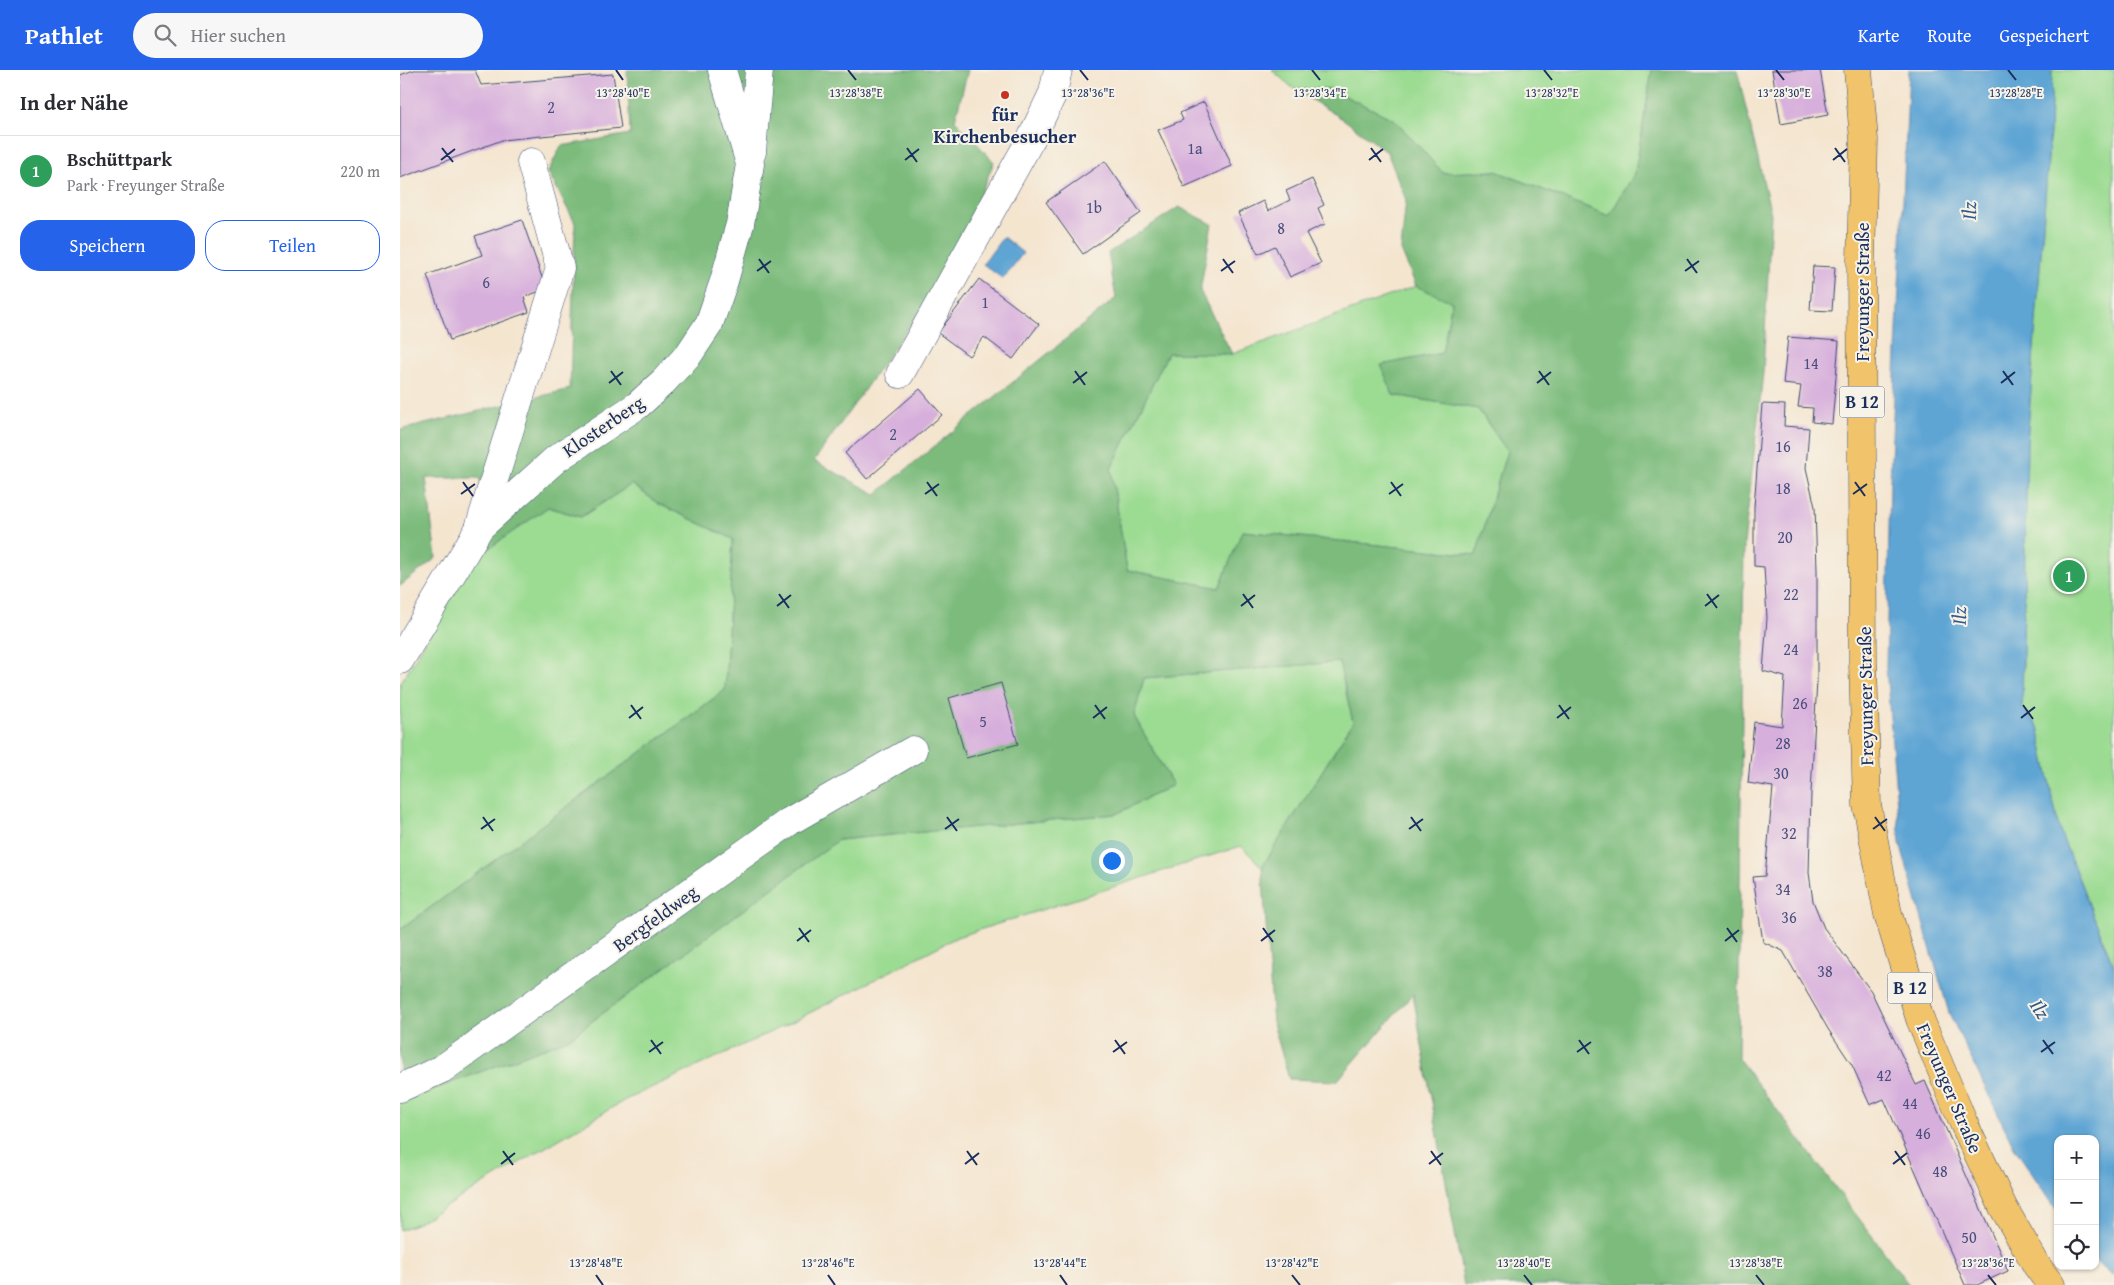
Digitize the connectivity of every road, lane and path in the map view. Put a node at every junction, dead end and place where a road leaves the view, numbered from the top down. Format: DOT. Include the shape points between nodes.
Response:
graph roads {
  1 [pos="722,70"];
  2 [pos="759,70"];
  3 [pos="1058,70"];
  4 [pos="1858,70"];
  5 [pos="531,162"];
  6 [pos="750,164"];
  7 [pos="900,374"];
  8 [pos="480,527"];
  9 [pos="400,660"];
  10 [pos="913,750"];
  11 [pos="400,1088"];
  12 [pos="2051,1285"];
  1 -- 6 [label="street, Klosterberg"];
  2 -- 6 [label="street, Klosterberg" via="758,108"];
  3 -- 7 [label="street" via="1054,93 1032,137"];
  4 -- 12 [label="main road, Freyunger Straße / B 12" via="1864,140 1861,270 1867,805 1888,914 1920,1019 2003,1207"];
  5 -- 8 [label="street" via="560,268"];
  6 -- 8 [label="street, Klosterberg" via="740,224 724,281 709,324 689,354 638,405 556,459"];
  8 -- 9 [label="street, Klosterberg"];
  10 -- 11 [label="street, Bergfeldweg" via="790,821 442,1069"];
}
